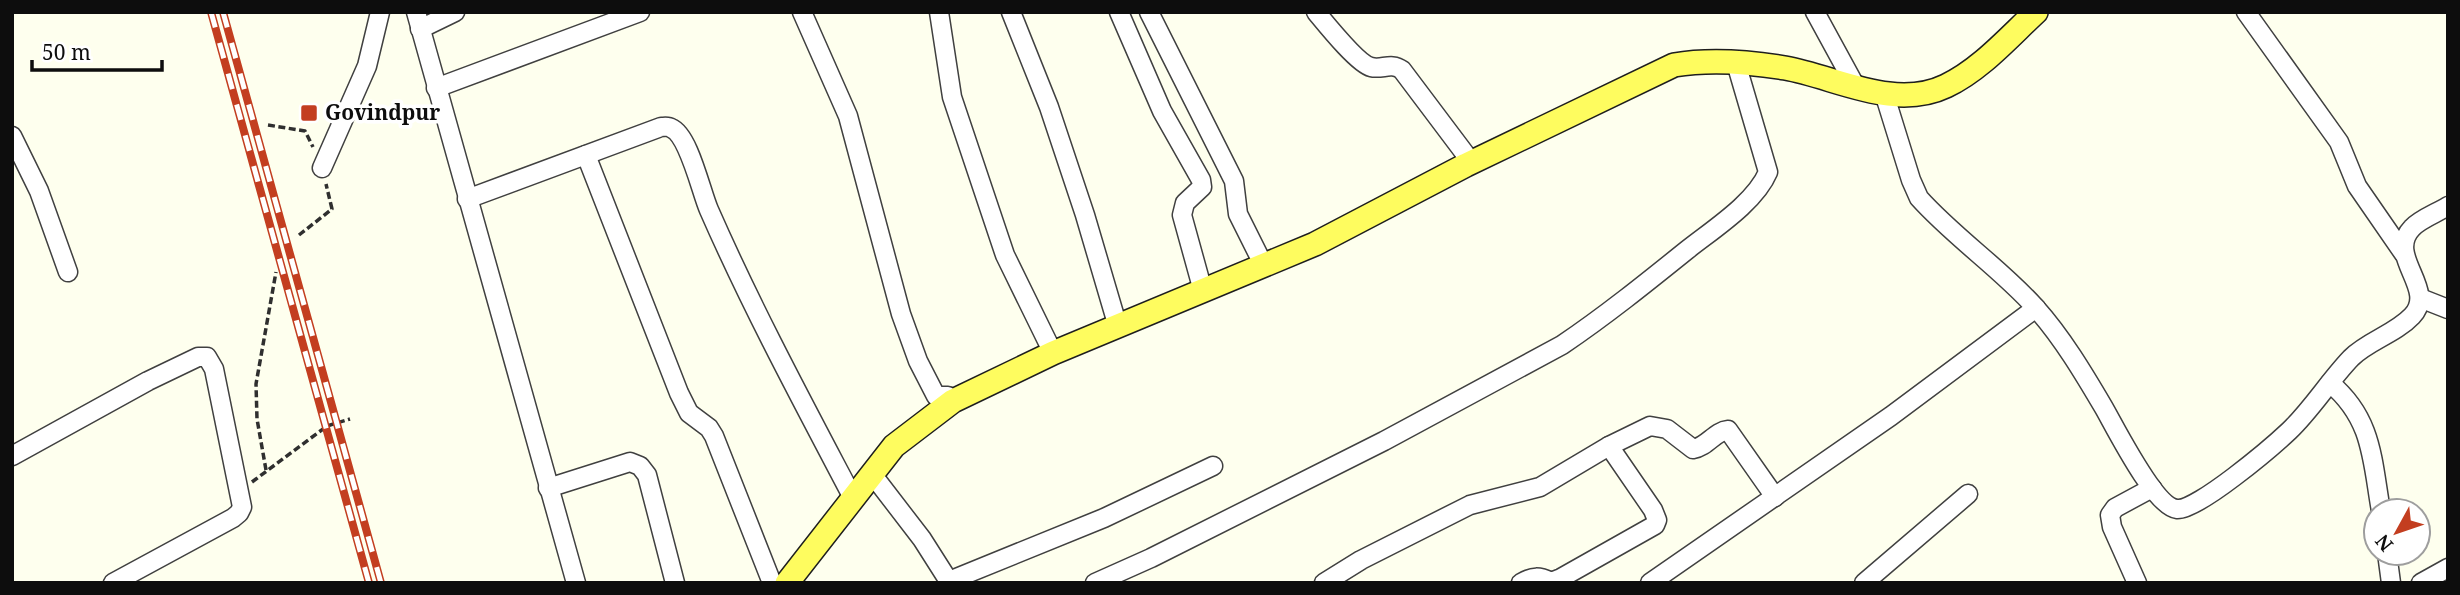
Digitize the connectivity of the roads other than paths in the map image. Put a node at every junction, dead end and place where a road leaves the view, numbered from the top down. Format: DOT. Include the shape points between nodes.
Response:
graph roads {
  1 [pos="380,12"];
  2 [pos="455,12"];
  3 [pos="640,12"];
  4 [pos="802,12"];
  5 [pos="939,12"];
  6 [pos="1011,12"];
  7 [pos="1119,12"];
  8 [pos="1149,12"];
  9 [pos="1316,12"];
  10 [pos="1815,12"];
  11 [pos="2036,12"];
  12 [pos="2246,12"];
  13 [pos="418,20"];
  14 [pos="1736,63"];
  15 [pos="436,88"];
  16 [pos="1857,89"];
  17 [pos="1884,93"];
  18 [pos="12,136"];
  19 [pos="586,155"];
  20 [pos="1472,163"];
  21 [pos="322,168"];
  22 [pos="467,199"];
  23 [pos="2448,206"];
  24 [pos="2404,254"];
  25 [pos="1264,266"];
  26 [pos="68,272"];
  27 [pos="1203,291"];
  28 [pos="2420,298"];
  29 [pos="2036,308"];
  30 [pos="2448,309"];
  31 [pos="1118,327"];
  32 [pos="1053,353"];
  33 [pos="2330,383"];
  34 [pos="953,401"];
  35 [pos="1609,446"];
  36 [pos="12,456"];
  37 [pos="1213,466"];
  38 [pos="872,474"];
  39 [pos="548,488"];
  40 [pos="2152,488"];
  41 [pos="1968,494"];
  42 [pos="2379,497"];
  43 [pos="853,498"];
  44 [pos="1775,498"];
  45 [pos="2448,568"];
  46 [pos="949,582"];
  47 [pos="113,583"];
  48 [pos="576,583"];
  49 [pos="676,583"];
  50 [pos="772,583"];
  51 [pos="787,583"];
  52 [pos="1096,583"];
  53 [pos="1324,583"];
  54 [pos="1521,583"];
  55 [pos="1650,583"];
  56 [pos="1864,583"];
  57 [pos="2137,583"];
  58 [pos="2421,583"];
  1 -- 21 [label="street" via="367,66"];
  2 -- 13 [label="street"];
  3 -- 15 [label="street"];
  4 -- 34 [label="street" via="848,116 918,361 936,396 950,396"];
  5 -- 32 [label="street" via="952,97 1005,256"];
  6 -- 31 [label="street" via="1049,107"];
  7 -- 27 [label="street" via="1162,111 1201,180 1202,187 1185,203 1182,215"];
  8 -- 25 [label="street" via="1234,181 1238,214"];
  9 -- 20 [label="street" via="1362,62 1373,68 1402,70"];
  10 -- 16 [label="street"];
  11 -- 17 [label="main road" via="1975,68 1946,86 1924,94"];
  12 -- 24 [label="street" via="2339,142 2357,186"];
  13 -- 15 [label="street"];
  14 -- 16 [label="main road" via="1784,68"];
  14 -- 20 [label="main road" via="1674,65"];
  14 -- 52 [label="street" via="1768,173 1757,191 1731,215 1562,345 1360,453"];
  15 -- 22 [label="street"];
  16 -- 17 [label="main road"];
  17 -- 29 [label="street" via="1919,198"];
  18 -- 26 [label="street" via="39,191"];
  19 -- 22 [label="street"];
  19 -- 43 [label="street" via="660,127 680,135 744,289"];
  19 -- 50 [label="street" via="679,393 689,413 714,436"];
  20 -- 25 [label="main road"];
  22 -- 39 [label="street"];
  23 -- 24 [label="street" via="2412,228 2404,241"];
  24 -- 28 [label="street"];
  25 -- 27 [label="main road"];
  27 -- 31 [label="main road"];
  28 -- 30 [label="street"];
  28 -- 33 [label="street" via="2415,314 2352,356"];
  29 -- 40 [label="street" via="2085,376"];
  29 -- 44 [label="street"];
  31 -- 32 [label="main road"];
  32 -- 34 [label="main road"];
  33 -- 40 [label="street" via="2290,430 2209,496 2181,510 2169,508"];
  33 -- 42 [label="street" via="2346,397 2368,433"];
  34 -- 38 [label="main road" via="894,446"];
  35 -- 44 [label="street" via="1655,425 1697,449 1726,429"];
  35 -- 53 [label="street" via="1540,487 1470,505"];
  35 -- 54 [label="street" via="1653,510 1654,525 1561,578 1551,582 1539,576"];
  36 -- 47 [label="street" via="148,380 198,356 207,357 214,369 242,507 233,518"];
  37 -- 46 [label="street" via="1104,518"];
  38 -- 43 [label="main road"];
  38 -- 46 [label="street"];
  39 -- 48 [label="street"];
  39 -- 49 [label="street" via="630,462 640,466 647,475"];
  40 -- 57 [label="street" via="2110,515"];
  41 -- 56 [label="street"];
  43 -- 51 [label="main road"];
  44 -- 55 [label="street"];
  45 -- 58 [label="street"];
}
